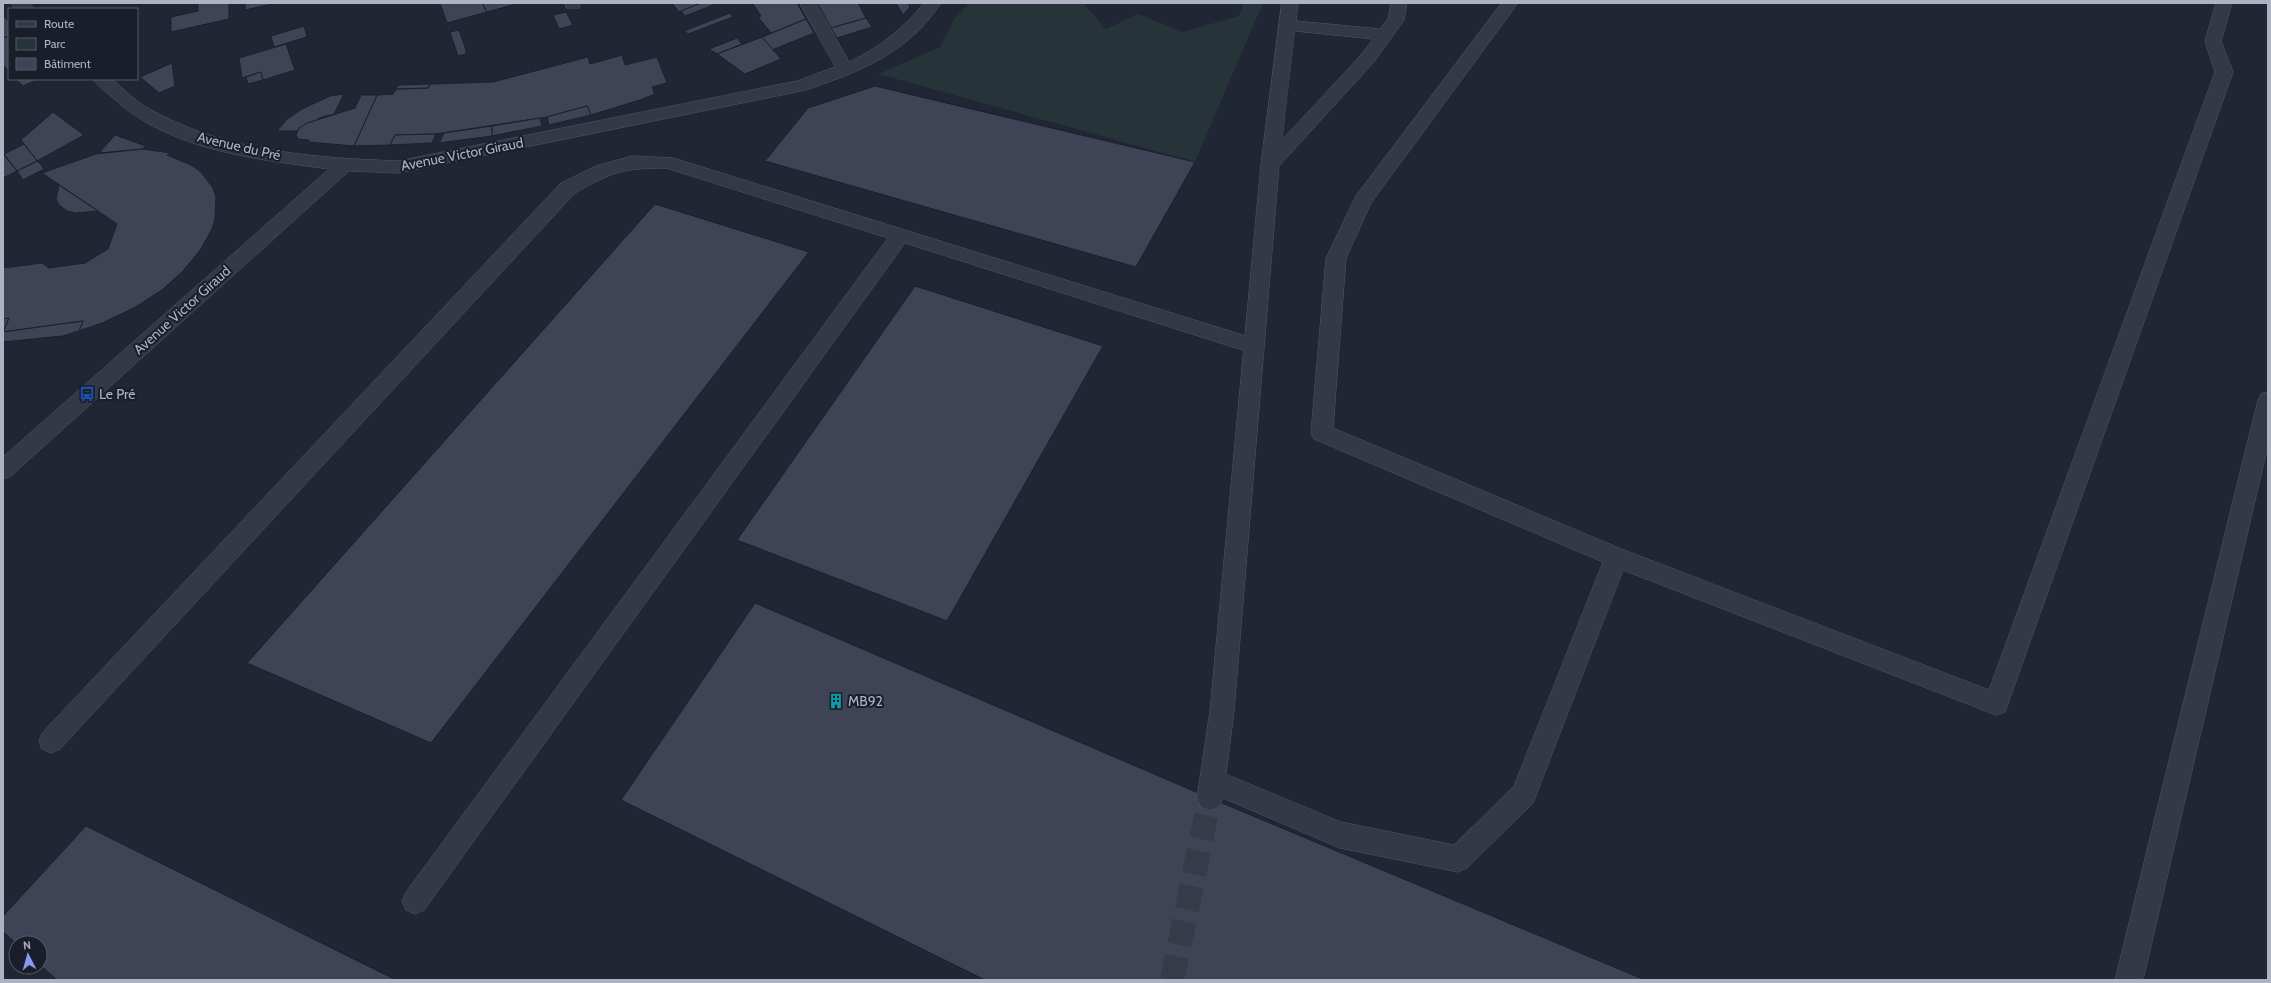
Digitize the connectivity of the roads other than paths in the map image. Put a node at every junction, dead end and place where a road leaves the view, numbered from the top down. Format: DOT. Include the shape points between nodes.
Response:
graph roads {
  1 [pos="808,3"];
  2 [pos="933,3"];
  3 [pos="1290,3"];
  4 [pos="1399,3"];
  5 [pos="1510,3"];
  6 [pos="2224,3"];
  7 [pos="1288,25"];
  8 [pos="1385,35"];
  9 [pos="846,71"];
  10 [pos="103,80"];
  11 [pos="1270,164"];
  12 [pos="345,165"];
  13 [pos="902,235"];
  14 [pos="1255,346"];
  15 [pos="2268,400"];
  16 [pos="3,470"];
  17 [pos="1616,557"];
  18 [pos="51,741"];
  19 [pos="415,901"];
  20 [pos="2130,980"];
  1 -- 9 [label="street"];
  2 -- 9 [label="street, Avenue Victor Giraud" via="903,37"];
  3 -- 7 [label="street"];
  4 -- 8 [label="street" via="1396,20"];
  5 -- 17 [label="street" via="1363,201 1336,258 1322,433"];
  6 -- 17 [label="street" via="2213,41 2224,72 1996,704"];
  7 -- 8 [label="street"];
  7 -- 11 [label="street"];
  8 -- 11 [label="street" via="1367,59"];
  9 -- 12 [label="street, Avenue Victor Giraud" via="800,86 398,167"];
  10 -- 12 [label="street, Avenue du Pré" via="134,108 172,128 213,142 279,156"];
  11 -- 14 [label="street"];
  12 -- 16 [label="street, Avenue Victor Giraud"];
  13 -- 14 [label="street"];
  13 -- 18 [label="street" via="667,162 633,162 602,170 568,188"];
  13 -- 19 [label="street"];
  14 -- 17 [label="street" via="1222,711 1212,790 1340,835 1458,859 1524,794"];
  15 -- 20 [label="street"];
}
